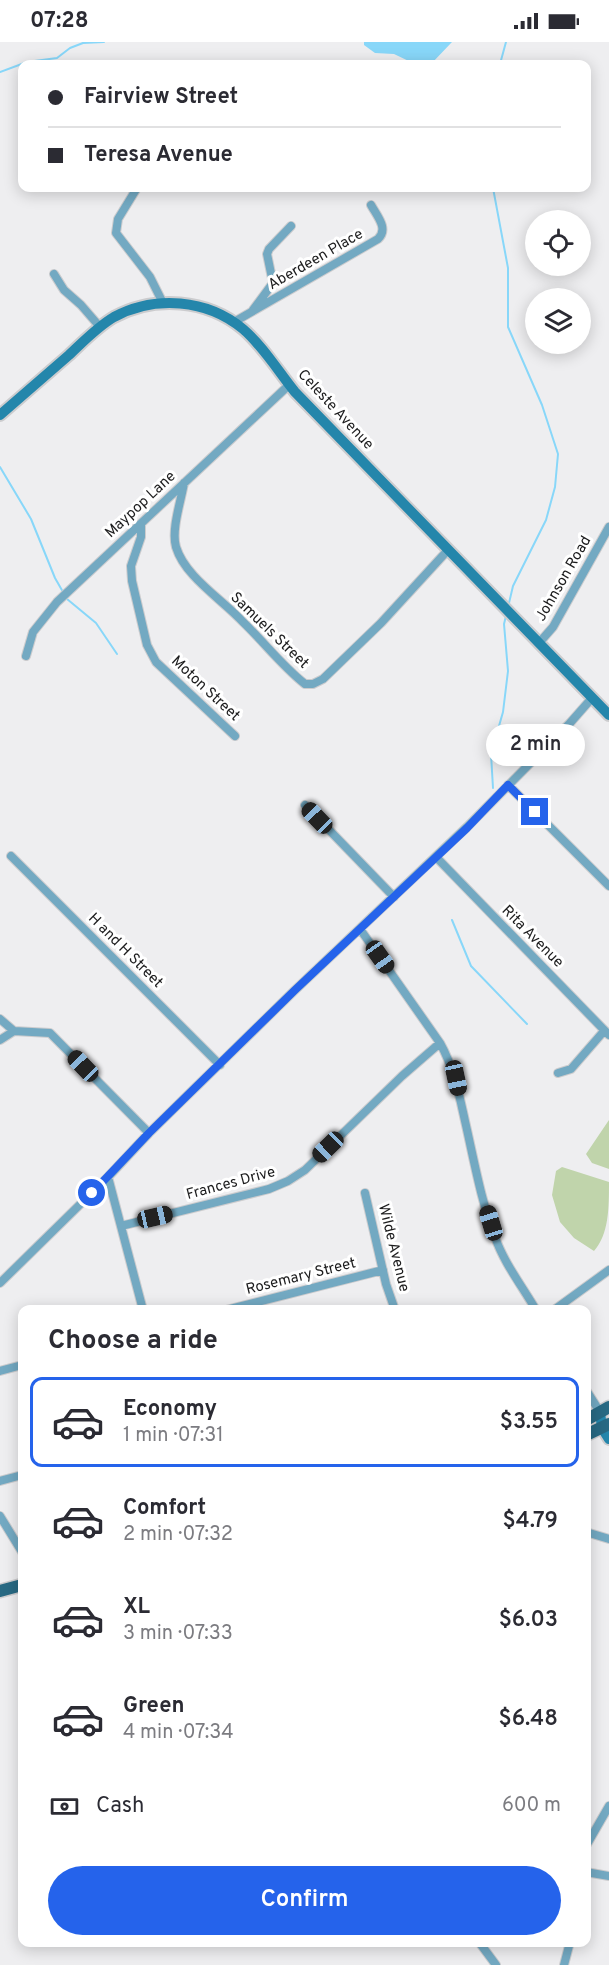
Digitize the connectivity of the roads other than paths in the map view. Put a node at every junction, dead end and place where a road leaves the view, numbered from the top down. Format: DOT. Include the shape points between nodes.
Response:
graph roads {
  1 [pos="135,192"];
  2 [pos="371,205"];
  3 [pos="291,226"];
  4 [pos="54,274"];
  5 [pos="163,303"];
  6 [pos="251,313"];
  7 [pos="234,322"];
  8 [pos="100,327"];
  9 [pos="289,385"];
  10 [pos="0,415"];
  11 [pos="184,483"];
  12 [pos="141,524"];
  13 [pos="609,527"];
  14 [pos="448,550"];
  15 [pos="539,642"];
  16 [pos="26,656"];
  17 [pos="592,699"];
  18 [pos="609,715"];
  19 [pos="234,736"];
  20 [pos="508,785"];
  21 [pos="304,805"];
  22 [pos="11,856"];
  23 [pos="436,857"];
  24 [pos="609,886"];
  25 [pos="394,897"];
  26 [pos="360,929"];
  27 [pos="0,1020"];
  28 [pos="14,1031"];
  29 [pos="607,1033"];
  30 [pos="0,1040"];
  31 [pos="440,1043"];
  32 [pos="220,1065"];
  33 [pos="558,1073"];
  34 [pos="149,1133"];
  35 [pos="108,1177"];
  36 [pos="365,1193"];
  37 [pos="121,1226"];
  38 [pos="609,1269"];
  39 [pos="383,1270"];
  40 [pos="0,1283"];
  41 [pos="142,1305"];
  42 [pos="246,1305"];
  43 [pos="394,1305"];
  44 [pos="533,1305"];
  45 [pos="561,1305"];
  46 [pos="18,1366"];
  47 [pos="0,1371"];
  48 [pos="591,1398"];
  49 [pos="591,1420"];
  50 [pos="606,1421"];
  51 [pos="591,1432"];
  52 [pos="18,1476"];
  53 [pos="0,1481"];
  54 [pos="0,1516"];
  55 [pos="591,1534"];
  56 [pos="609,1539"];
  57 [pos="18,1545"];
  58 [pos="18,1586"];
  59 [pos="0,1591"];
  60 [pos="609,1806"];
  61 [pos="591,1837"];
  62 [pos="591,1873"];
  63 [pos="609,1876"];
  64 [pos="483,1947"];
  65 [pos="569,1947"];
  66 [pos="496,1965"];
  67 [pos="564,1965"];
  1 -- 5 [label="street" via="118,219 116,233 150,278"];
  2 -- 6 [label="street, Aberdeen Place" via="384,230 378,239"];
  3 -- 6 [label="street" via="269,249 273,283"];
  4 -- 8 [label="street"];
  5 -- 7 [label="street, Celeste Avenue" via="195,306"];
  5 -- 8 [label="street, Celeste Avenue" via="125,312"];
  6 -- 7 [label="street, Aberdeen Place"];
  7 -- 9 [label="street, Celeste Avenue"];
  8 -- 10 [label="street, Celeste Avenue"];
  9 -- 11 [label="street, Maypop Lane"];
  9 -- 14 [label="street, Celeste Avenue"];
  11 -- 12 [label="street, Maypop Lane"];
  11 -- 14 [label="street, Samuels Street" via="175,539 182,560 206,589 305,684 323,679"];
  12 -- 16 [label="street, Maypop Lane" via="42,618"];
  12 -- 19 [label="street, Moton Street" via="141,537 131,566 147,645 156,662"];
  13 -- 15 [label="street, Johnson Road" via="553,627"];
  14 -- 15 [label="street, Celeste Avenue"];
  15 -- 17 [label="street, Celeste Avenue"];
  17 -- 18 [label="street, Celeste Avenue"];
  17 -- 20 [label="street"];
  20 -- 23 [label="street"];
  20 -- 24 [label="street"];
  21 -- 25 [label="street"];
  22 -- 32 [label="street, H and H Street"];
  23 -- 25 [label="street"];
  23 -- 29 [label="street, Rita Avenue"];
  25 -- 26 [label="street"];
  26 -- 31 [label="street"];
  26 -- 32 [label="street"];
  27 -- 28 [label="street"];
  28 -- 30 [label="street"];
  28 -- 34 [label="street" via="50,1033"];
  29 -- 33 [label="street" via="571,1069"];
  31 -- 37 [label="street, Frances Drive" via="305,1170 288,1181 269,1190"];
  31 -- 44 [label="street" via="456,1078 495,1239"];
  32 -- 34 [label="street"];
  34 -- 35 [label="street"];
  35 -- 37 [label="street"];
  35 -- 40 [label="street"];
  36 -- 39 [label="street, Wilde Avenue"];
  37 -- 41 [label="street"];
  38 -- 45 [label="street"];
  39 -- 42 [label="street, Rosemary Street"];
  39 -- 43 [label="street, Wilde Avenue"];
  46 -- 47 [label="street"];
  48 -- 50 [label="street"];
  49 -- 50 [label="main road"];
  50 -- 51 [label="main road"];
  52 -- 53 [label="street"];
  54 -- 57 [label="street"];
  55 -- 56 [label="street"];
  58 -- 59 [label="main road"];
  60 -- 61 [label="street"];
  62 -- 63 [label="street"];
  64 -- 66 [label="street"];
  65 -- 67 [label="street"];
}
